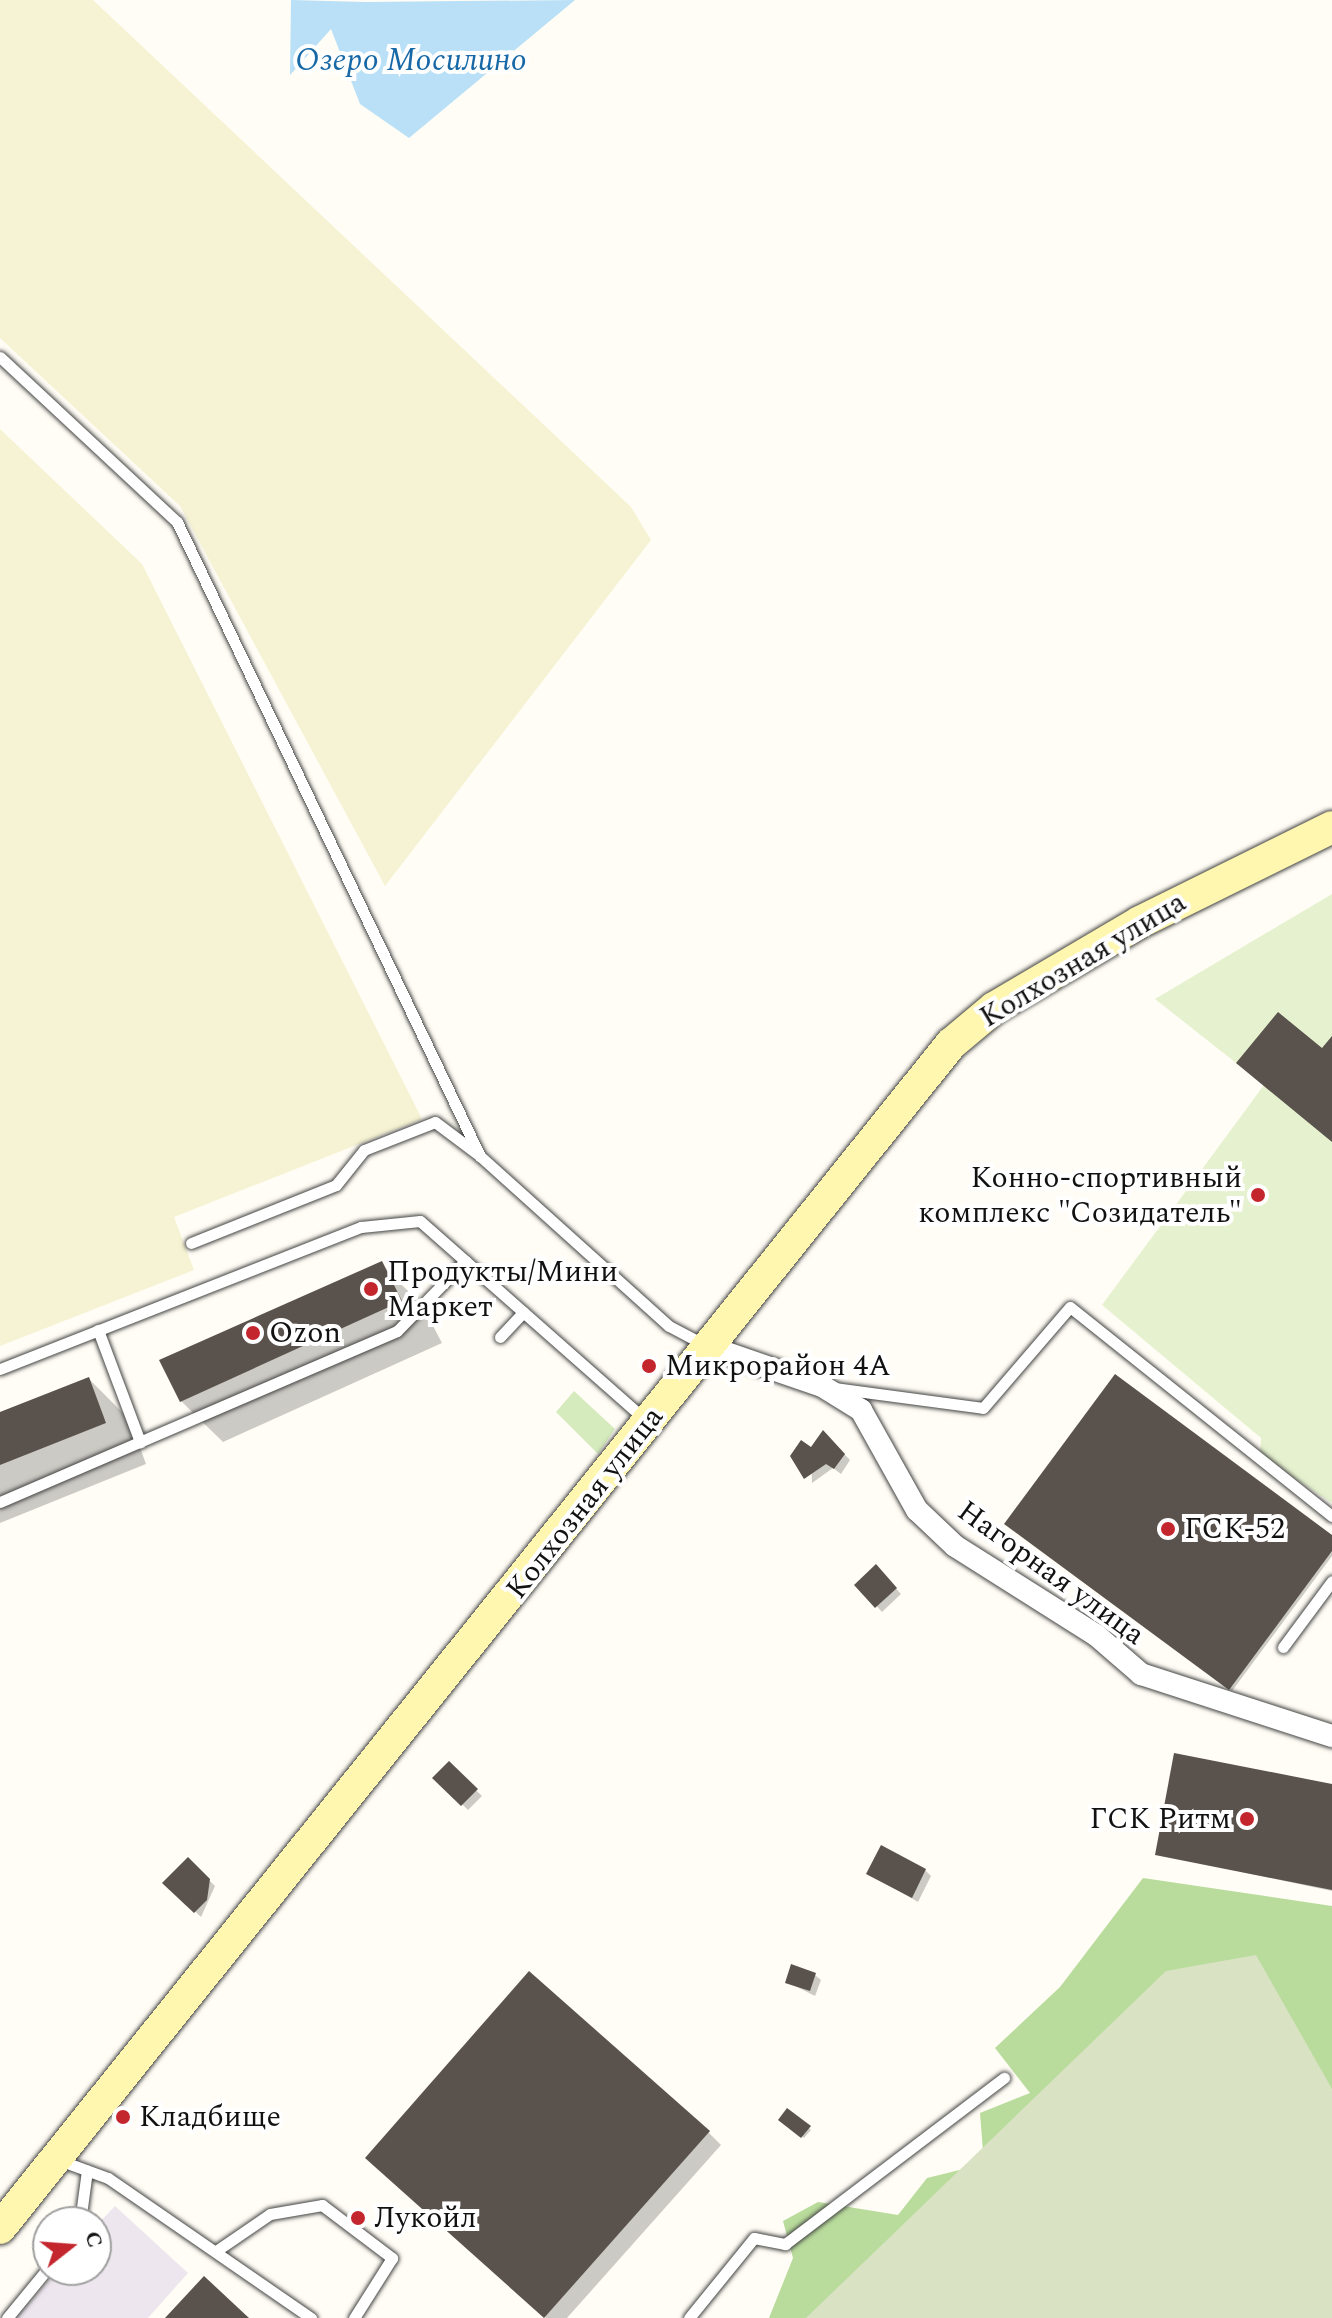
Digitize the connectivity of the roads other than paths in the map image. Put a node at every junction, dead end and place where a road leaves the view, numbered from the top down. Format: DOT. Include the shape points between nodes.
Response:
graph roads {
  1 [pos="0,357"];
  2 [pos="1332,827"];
  3 [pos="480,1156"];
  4 [pos="191,1243"];
  5 [pos="465,1261"];
  6 [pos="523,1312"];
  7 [pos="98,1330"];
  8 [pos="500,1337"];
  9 [pos="706,1346"];
  10 [pos="0,1369"];
  11 [pos="822,1386"];
  12 [pos="649,1423"];
  13 [pos="140,1442"];
  14 [pos="0,1502"];
  15 [pos="1332,1516"];
  16 [pos="1332,1581"];
  17 [pos="1283,1647"];
  18 [pos="1332,1736"];
  19 [pos="1004,2078"];
  20 [pos="54,2158"];
  21 [pos="87,2170"];
  22 [pos="84,2206"];
  23 [pos="0,2228"];
  24 [pos="216,2251"];
  25 [pos="35,2286"];
  26 [pos="14,2314"];
  27 [pos="311,2318"];
  28 [pos="354,2318"];
  29 [pos="689,2318"];
  1 -- 3 [label="lane" via="177,522"];
  2 -- 9 [label="street, Колхозная улица" via="1140,922 972,1025 932,1065"];
  3 -- 4 [label="lane" via="435,1122 364,1150 336,1185"];
  3 -- 9 [label="lane" via="669,1326"];
  5 -- 6 [label="lane"];
  5 -- 7 [label="lane" via="420,1221 361,1227"];
  5 -- 13 [label="lane" via="397,1331"];
  6 -- 8 [label="lane"];
  6 -- 12 [label="lane"];
  7 -- 10 [label="lane"];
  7 -- 13 [label="lane"];
  9 -- 11 [label="street, Нагорная улица"];
  9 -- 12 [label="street, Колхозная улица"];
  11 -- 15 [label="lane" via="983,1408 1070,1307"];
  11 -- 18 [label="street, Нагорная улица" via="861,1410 917,1510 955,1546 1096,1635 1141,1674"];
  12 -- 20 [label="street, Колхозная улица"];
  13 -- 14 [label="lane"];
  16 -- 17 [label="lane"];
  19 -- 29 [label="lane" via="785,2244 754,2238"];
  20 -- 21 [label="lane"];
  20 -- 23 [label="street, Колхозная улица"];
  21 -- 22 [label="lane"];
  21 -- 24 [label="lane"];
  24 -- 27 [label="lane"];
  24 -- 28 [label="lane" via="270,2214 322,2205 392,2258"];
  25 -- 26 [label="lane"];
}
